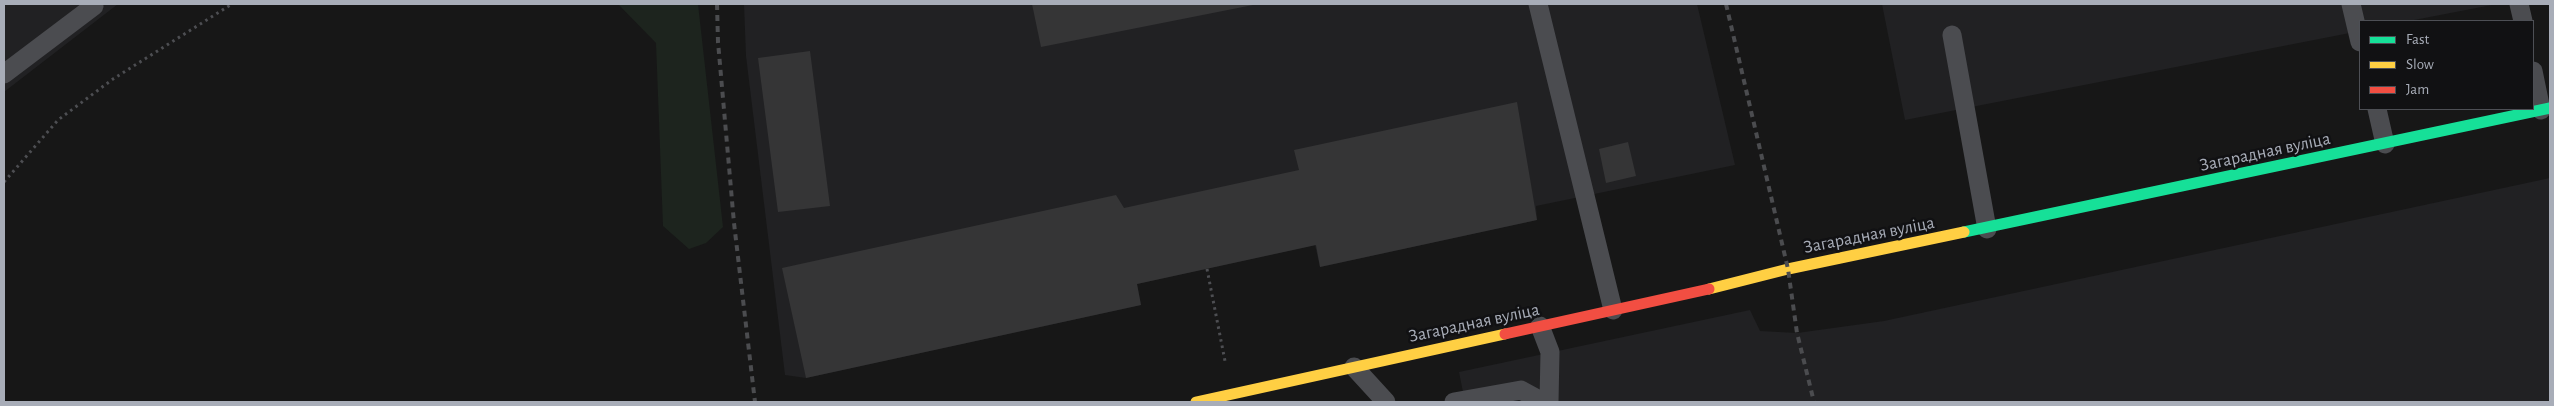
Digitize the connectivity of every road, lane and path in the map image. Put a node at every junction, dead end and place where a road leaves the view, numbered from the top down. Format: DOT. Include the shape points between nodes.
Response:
graph roads {
  1 [pos="232,4"];
  2 [pos="1538,4"];
  3 [pos="2351,4"];
  4 [pos="2519,4"];
  5 [pos="94,6"];
  6 [pos="2523,20"];
  7 [pos="1952,35"];
  8 [pos="2359,38"];
  9 [pos="4,74"];
  10 [pos="2534,74"];
  11 [pos="2376,110"];
  12 [pos="2546,110"];
  13 [pos="2385,144"];
  14 [pos="4,182"];
  15 [pos="1987,229"];
  16 [pos="1207,269"];
  17 [pos="1613,310"];
  18 [pos="1540,326"];
  19 [pos="1354,367"];
  20 [pos="1232,394"];
  21 [pos="1197,402"];
  22 [pos="1386,402"];
  23 [pos="1454,402"];
  24 [pos="1543,402"];
  25 [pos="1549,402"];
  1 -- 14 [label="path" via="113,79 58,120"];
  2 -- 17 [label="lane"];
  3 -- 8 [label="lane"];
  4 -- 6 [label="lane"];
  5 -- 9 [label="lane"];
  7 -- 15 [label="lane"];
  10 -- 12 [label="lane"];
  11 -- 13 [label="lane"];
  12 -- 13 [label="main road, Загарадная вуліца"];
  13 -- 15 [label="main road, Загарадная вуліца"];
  15 -- 17 [label="main road, Загарадная вуліца" via="1788,269"];
  16 -- 20 [label="path"];
  17 -- 18 [label="main road, Загарадная вуліца"];
  18 -- 19 [label="main road, Загарадная вуліца"];
  18 -- 25 [label="lane" via="1550,352"];
  19 -- 20 [label="main road, Загарадная вуліца"];
  19 -- 22 [label="lane"];
  20 -- 21 [label="main road, Загарадная вуліца"];
  23 -- 24 [label="lane" via="1521,390"];
}
